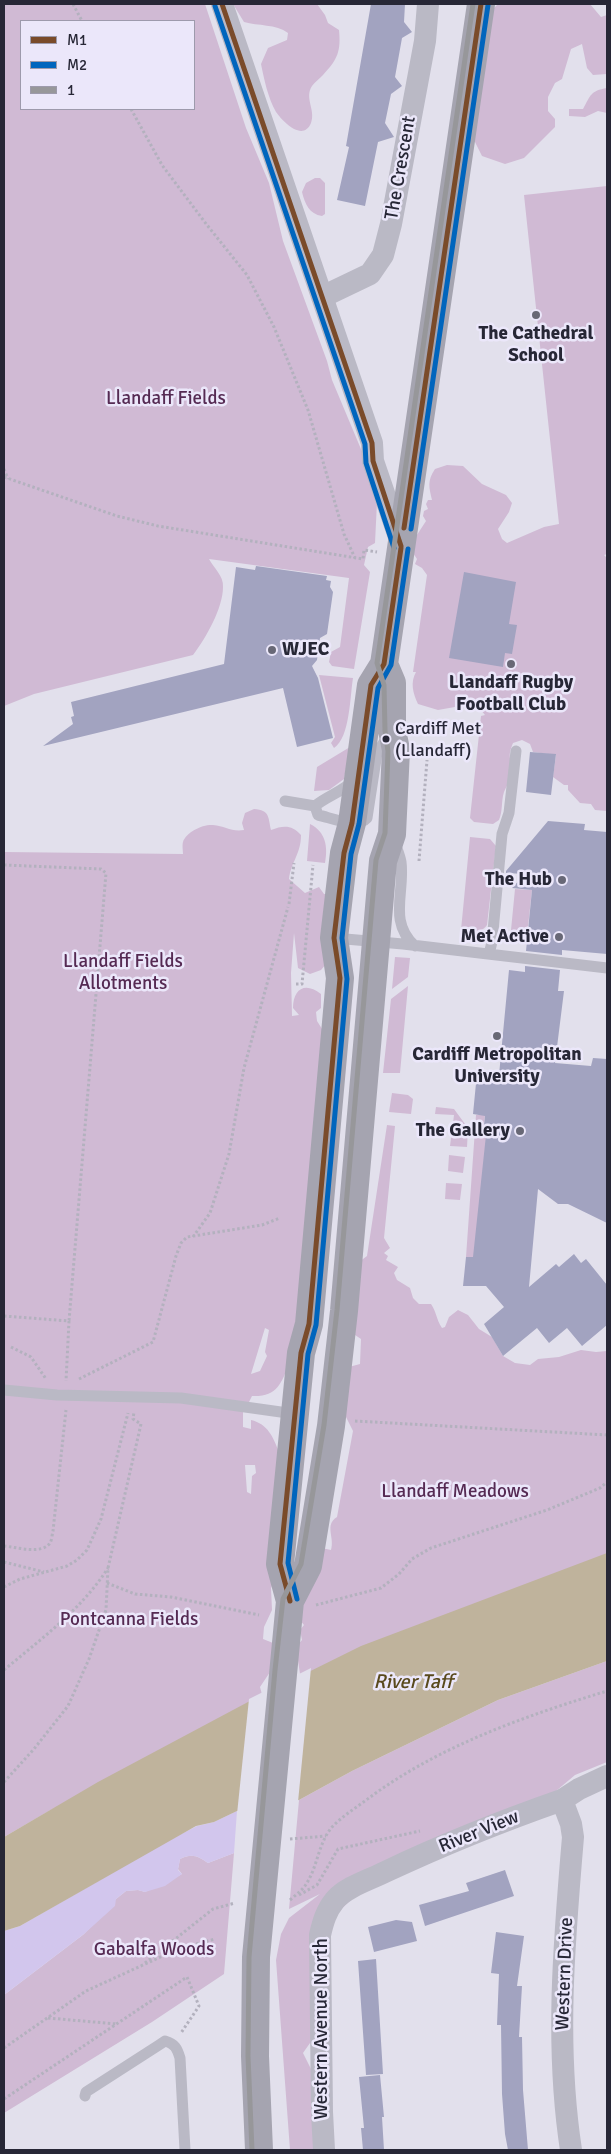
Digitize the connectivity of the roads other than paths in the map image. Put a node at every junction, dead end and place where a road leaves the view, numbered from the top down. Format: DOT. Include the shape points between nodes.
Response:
graph roads {
  1 [pos="222,4"];
  2 [pos="428,4"];
  3 [pos="481,4"];
  4 [pos="322,297"];
  5 [pos="390,549"];
  6 [pos="384,664"];
  7 [pos="392,730"];
  8 [pos="516,751"];
  9 [pos="359,773"];
  10 [pos="285,801"];
  11 [pos="315,806"];
  12 [pos="352,823"];
  13 [pos="392,834"];
  14 [pos="334,938"];
  15 [pos="376,942"];
  16 [pos="416,946"];
  17 [pos="489,954"];
  18 [pos="607,968"];
  19 [pos="4,1390"];
  20 [pos="296,1414"];
  21 [pos="290,1601"];
  22 [pos="607,1776"];
  23 [pos="562,1800"];
  24 [pos="351,1889"];
  25 [pos="85,2096"];
  26 [pos="185,2150"];
  27 [pos="259,2150"];
  28 [pos="324,2150"];
  29 [pos="571,2150"];
  1 -- 4 [label="street"];
  2 -- 4 [label="street, The Crescent" via="425,41 383,255 370,274"];
  3 -- 5 [label="highway"];
  4 -- 5 [label="street" via="372,443"];
  5 -- 6 [label="highway"];
  6 -- 7 [label="highway" via="392,683"];
  6 -- 9 [label="highway" via="371,685"];
  7 -- 12 [label="lane" via="377,753 368,818"];
  7 -- 13 [label="highway" via="396,750"];
  8 -- 17 [label="lane" via="509,813 502,834"];
  9 -- 11 [label="lane" via="345,789"];
  9 -- 12 [label="highway"];
  10 -- 11 [label="lane"];
  11 -- 12 [label="lane" via="318,815"];
  12 -- 14 [label="highway" via="344,853"];
  13 -- 15 [label="highway" via="383,862"];
  13 -- 16 [label="lane" via="401,862 400,919 406,936"];
  14 -- 15 [label="lane"];
  14 -- 20 [label="highway" via="340,978 309,1324 301,1353"];
  15 -- 16 [label="lane"];
  15 -- 21 [label="highway" via="344,1311 330,1426 308,1566"];
  16 -- 17 [label="lane"];
  17 -- 18 [label="lane"];
  19 -- 20 [label="lane" via="194,1400"];
  20 -- 21 [label="highway" via="280,1564"];
  21 -- 27 [label="highway" via="256,1957 254,2009"];
  22 -- 23 [label="street, River View"];
  23 -- 24 [label="street, River View" via="443,1845"];
  23 -- 29 [label="street, Western Drive" via="572,1837 562,1964 564,2067"];
  24 -- 28 [label="street, Western Avenue North" via="336,1899 325,1914 320,1935"];
  25 -- 26 [label="lane" via="86,2092 165,2041 173,2043 180,2058"];
}
